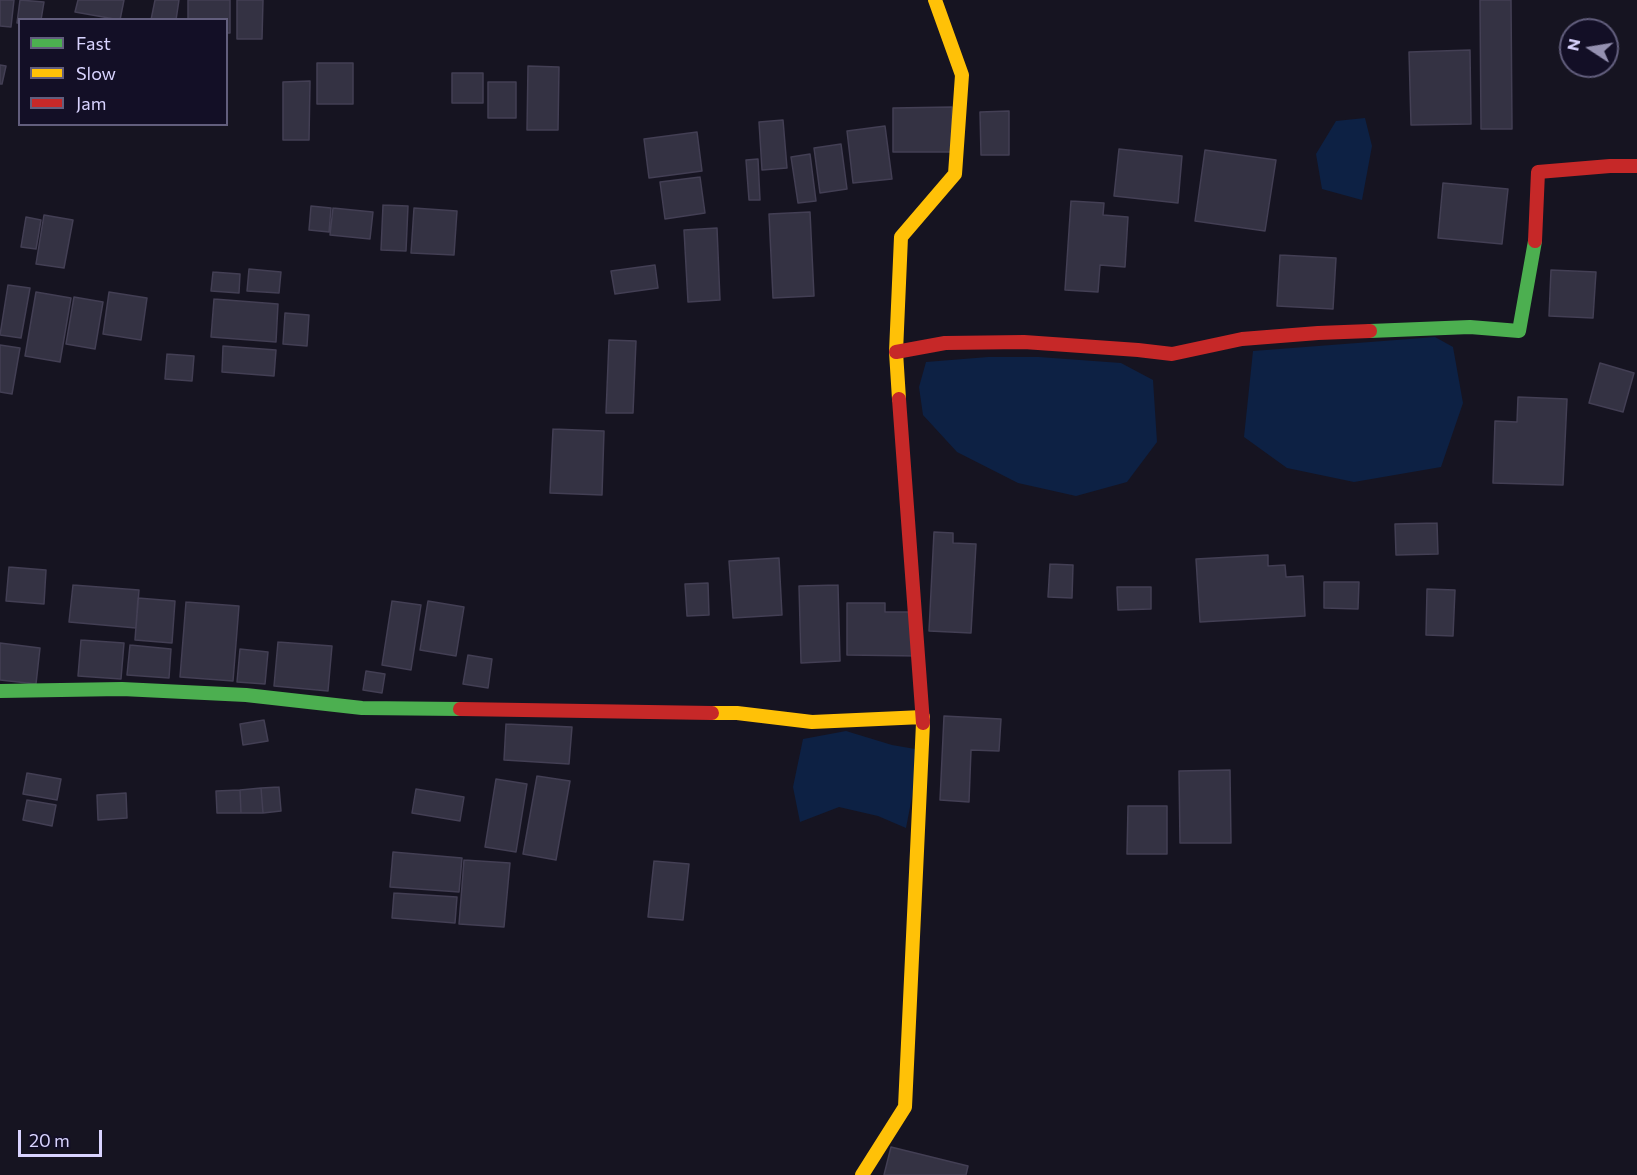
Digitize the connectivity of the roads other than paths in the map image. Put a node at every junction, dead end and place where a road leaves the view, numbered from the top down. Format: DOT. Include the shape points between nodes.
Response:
graph roads {
  1 [pos="935,0"];
  2 [pos="1637,166"];
  3 [pos="896,352"];
  4 [pos="0,691"];
  5 [pos="923,717"];
  6 [pos="862,1175"];
  1 -- 3 [label="street" via="962,75 955,174 901,237"];
  2 -- 3 [label="street" via="1538,172 1535,248 1519,332 1470,327 1318,333 1242,339 1172,354 1024,342 945,343"];
  3 -- 5 [label="street"];
  4 -- 5 [label="street" via="122,689 246,695 362,708 737,713 812,722"];
  5 -- 6 [label="street" via="905,1107"];
}
